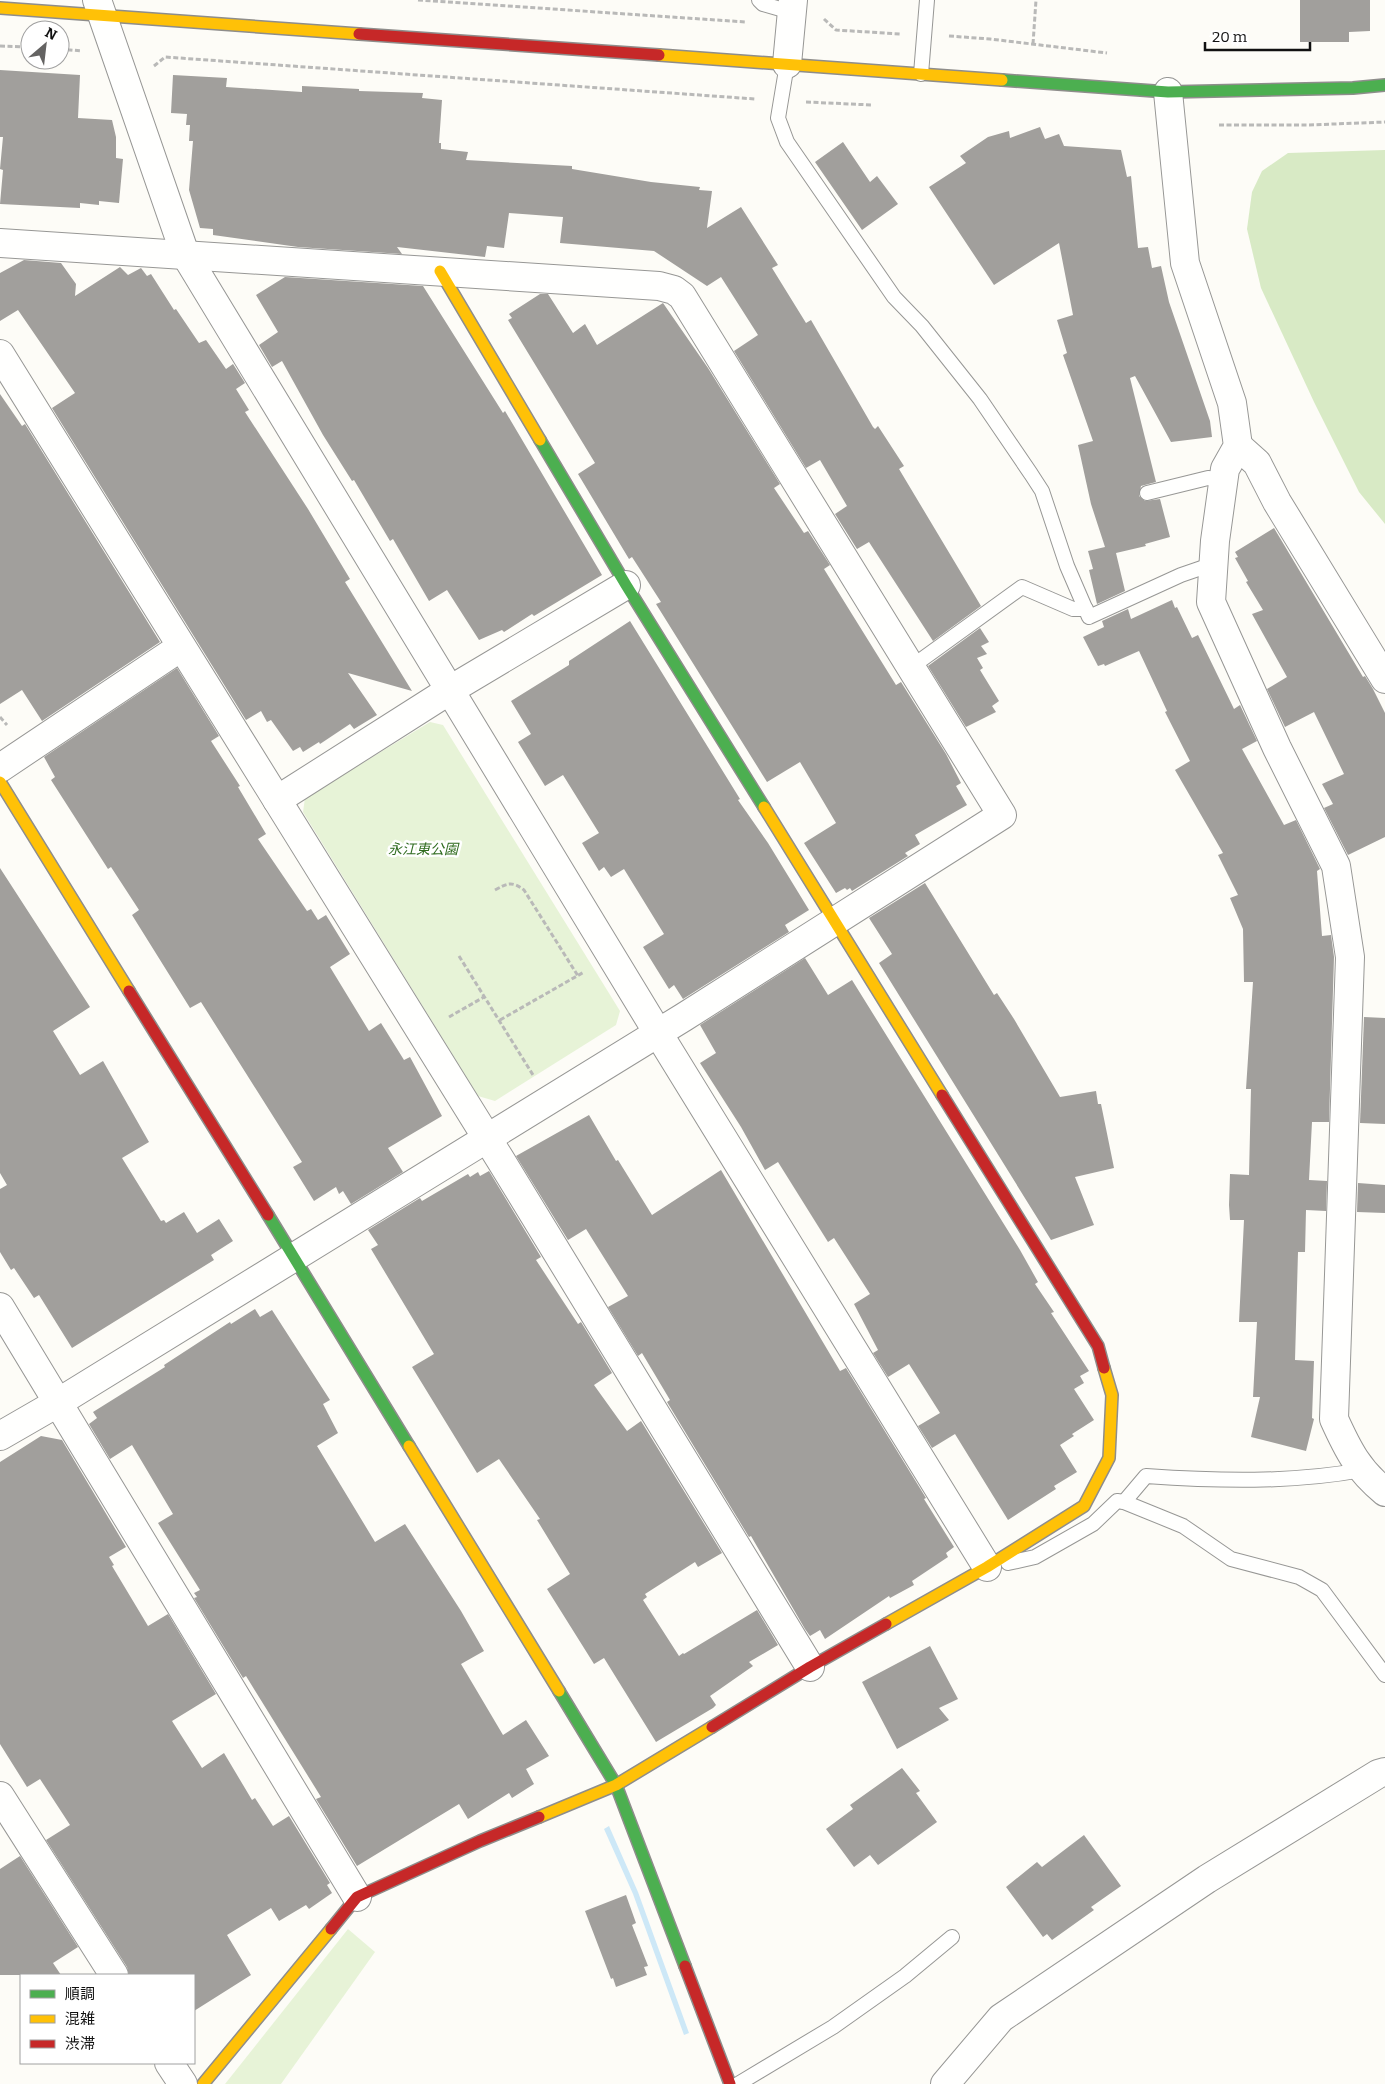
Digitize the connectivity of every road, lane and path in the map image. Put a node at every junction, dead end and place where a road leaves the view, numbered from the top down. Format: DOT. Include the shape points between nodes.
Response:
graph roads {
  1 [pos="418,0"];
  2 [pos="927,0"];
  3 [pos="1036,0"];
  4 [pos="761,2"];
  5 [pos="792,6"];
  6 [pos="99,7"];
  7 [pos="0,8"];
  8 [pos="822,16"];
  9 [pos="924,35"];
  10 [pos="1033,44"];
  11 [pos="0,46"];
  12 [pos="20,47"];
  13 [pos="1116,54"];
  14 [pos="787,64"];
  15 [pos="152,70"];
  16 [pos="921,74"];
  17 [pos="1385,85"];
  18 [pos="1168,92"];
  19 [pos="781,100"];
  20 [pos="879,106"];
  21 [pos="1385,122"];
  22 [pos="1213,125"];
  23 [pos="0,243"];
  24 [pos="185,254"];
  25 [pos="440,271"];
  26 [pos="0,354"];
  27 [pos="1238,446"];
  28 [pos="1224,479"];
  29 [pos="1147,493"];
  30 [pos="1214,564"];
  31 [pos="626,585"];
  32 [pos="1086,609"];
  33 [pos="181,646"];
  34 [pos="910,668"];
  35 [pos="1385,679"];
  36 [pos="450,690"];
  37 [pos="0,768"];
  38 [pos="0,782"];
  39 [pos="276,800"];
  40 [pos="495,890"];
  41 [pos="834,922"];
  42 [pos="460,956"];
  43 [pos="591,968"];
  44 [pos="578,976"];
  45 [pos="484,997"];
  46 [pos="449,1018"];
  47 [pos="500,1020"];
  48 [pos="658,1033"];
  49 [pos="537,1082"];
  50 [pos="487,1138"];
  51 [pos="294,1257"];
  52 [pos="0,1307"];
  53 [pos="59,1402"];
  54 [pos="0,1436"];
  55 [pos="1362,1470"];
  56 [pos="1385,1492"];
  57 [pos="1124,1502"];
  58 [pos="987,1566"];
  59 [pos="810,1667"];
  60 [pos="1385,1675"];
  61 [pos="1385,1772"];
  62 [pos="616,1785"];
  63 [pos="0,1796"];
  64 [pos="357,1897"];
  65 [pos="952,1937"];
  66 [pos="113,1974"];
  67 [pos="170,2064"];
  68 [pos="183,2084"];
  69 [pos="203,2084"];
  70 [pos="730,2084"];
  71 [pos="738,2084"];
  72 [pos="945,2084"];
  1 -- 4 [label="path" via="742,22 759,13"];
  2 -- 9 [label="lane"];
  3 -- 10 [label="path"];
  4 -- 5 [label="lane"];
  5 -- 14 [label="street"];
  6 -- 7 [label="street"];
  6 -- 14 [label="street"];
  6 -- 24 [label="street"];
  8 -- 9 [label="path" via="836,30"];
  9 -- 10 [label="path"];
  9 -- 16 [label="lane"];
  10 -- 13 [label="path"];
  11 -- 12 [label="path"];
  14 -- 16 [label="street"];
  14 -- 19 [label="lane"];
  15 -- 19 [label="path" via="165,57"];
  16 -- 18 [label="street"];
  17 -- 18 [label="street"];
  18 -- 27 [label="street" via="1185,263 1232,403"];
  19 -- 20 [label="path"];
  19 -- 32 [label="lane" via="778,118 787,142 894,297 922,326 980,398 1042,491 1067,566"];
  21 -- 22 [label="path"];
  23 -- 24 [label="street"];
  24 -- 25 [label="street"];
  24 -- 36 [label="street"];
  25 -- 31 [label="street"];
  25 -- 34 [label="street" via="659,286 682,296"];
  26 -- 33 [label="street"];
  27 -- 28 [label="street"];
  27 -- 35 [label="street" via="1257,464"];
  28 -- 29 [label="lane" via="1208,478"];
  28 -- 30 [label="street"];
  30 -- 32 [label="lane" via="1181,575 1089,618"];
  30 -- 55 [label="street" via="1211,602 1277,748 1336,866 1350,957 1334,1419 1349,1453"];
  31 -- 36 [label="street"];
  31 -- 41 [label="street"];
  32 -- 34 [label="lane" via="1073,609 1022,586"];
  33 -- 37 [label="street"];
  33 -- 39 [label="street"];
  34 -- 41 [label="street" via="1002,815"];
  36 -- 39 [label="street"];
  36 -- 48 [label="street"];
  38 -- 51 [label="street"];
  39 -- 50 [label="street"];
  40 -- 44 [label="path" via="508,882 524,890"];
  41 -- 48 [label="street"];
  41 -- 58 [label="street" via="1098,1346 1112,1394 1109,1458 1084,1506"];
  42 -- 45 [label="path"];
  43 -- 44 [label="path"];
  44 -- 47 [label="path"];
  45 -- 46 [label="path"];
  45 -- 47 [label="path"];
  47 -- 49 [label="path"];
  48 -- 50 [label="street"];
  48 -- 58 [label="street"];
  50 -- 51 [label="street"];
  50 -- 59 [label="street"];
  51 -- 53 [label="street"];
  51 -- 62 [label="street"];
  52 -- 53 [label="street"];
  53 -- 54 [label="street"];
  53 -- 64 [label="street"];
  55 -- 56 [label="street"];
  55 -- 57 [label="lane" via="1276,1479 1146,1476"];
  57 -- 58 [label="lane" via="1117,1501 1094,1524 1035,1558"];
  57 -- 60 [label="lane" via="1183,1526 1231,1559 1310,1582 1322,1590"];
  58 -- 59 [label="street"];
  59 -- 62 [label="street"];
  61 -- 72 [label="street" via="1207,1879 1001,2018"];
  62 -- 64 [label="street" via="480,1841"];
  62 -- 70 [label="street"];
  63 -- 66 [label="street"];
  64 -- 69 [label="street"];
  65 -- 71 [label="lane" via="905,1976 833,2027"];
  67 -- 68 [label="street"];
}
